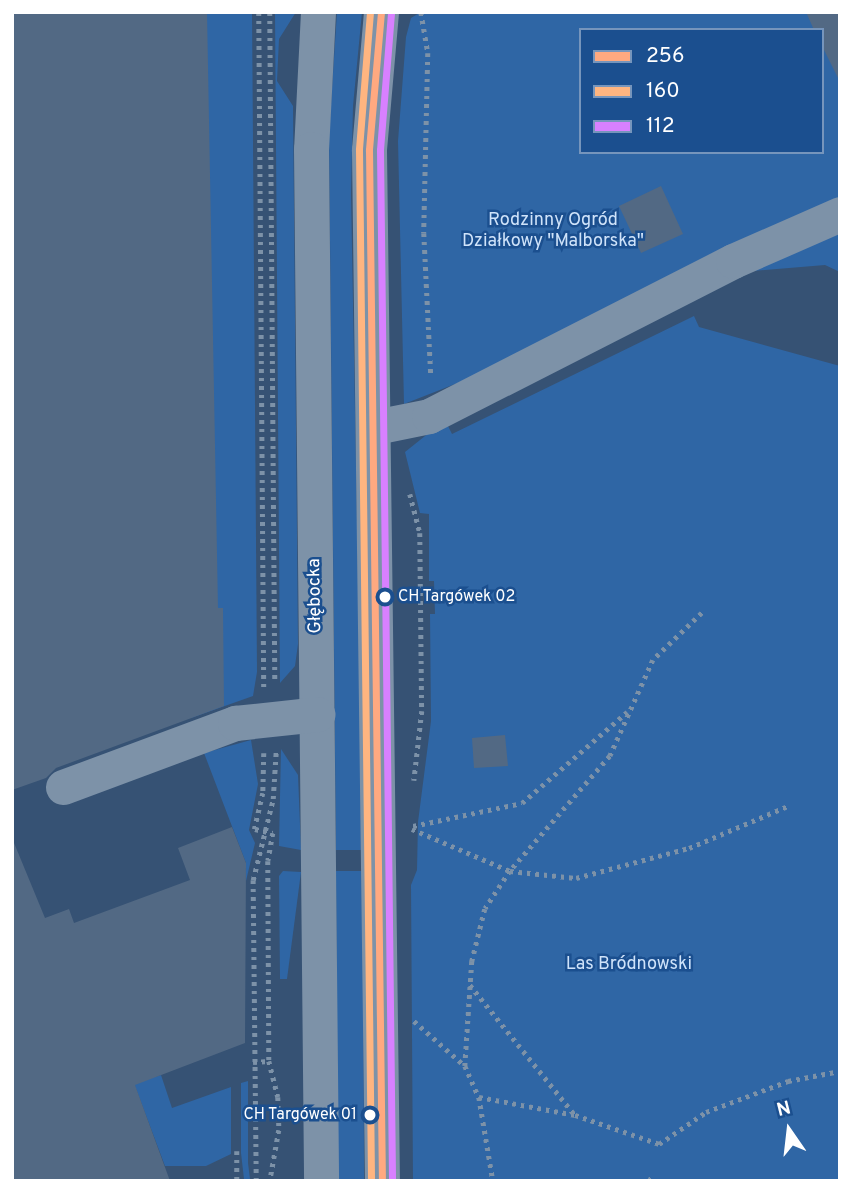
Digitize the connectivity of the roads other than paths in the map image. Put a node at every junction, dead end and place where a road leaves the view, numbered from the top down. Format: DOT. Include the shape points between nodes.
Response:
graph roads {
  1 [pos="318,12"];
  2 [pos="381,12"];
  3 [pos="840,214"];
  4 [pos="375,427"];
  5 [pos="318,714"];
  6 [pos="63,787"];
  7 [pos="321,1181"];
  8 [pos="382,1181"];
  1 -- 5 [label="street, Głębocka" via="311,149"];
  2 -- 4 [label="street" via="369,150"];
  3 -- 4 [label="street" via="733,261 444,409 410,423"];
  4 -- 8 [label="street"];
  5 -- 6 [label="street" via="235,723"];
  5 -- 7 [label="street, Głębocka"];
}
